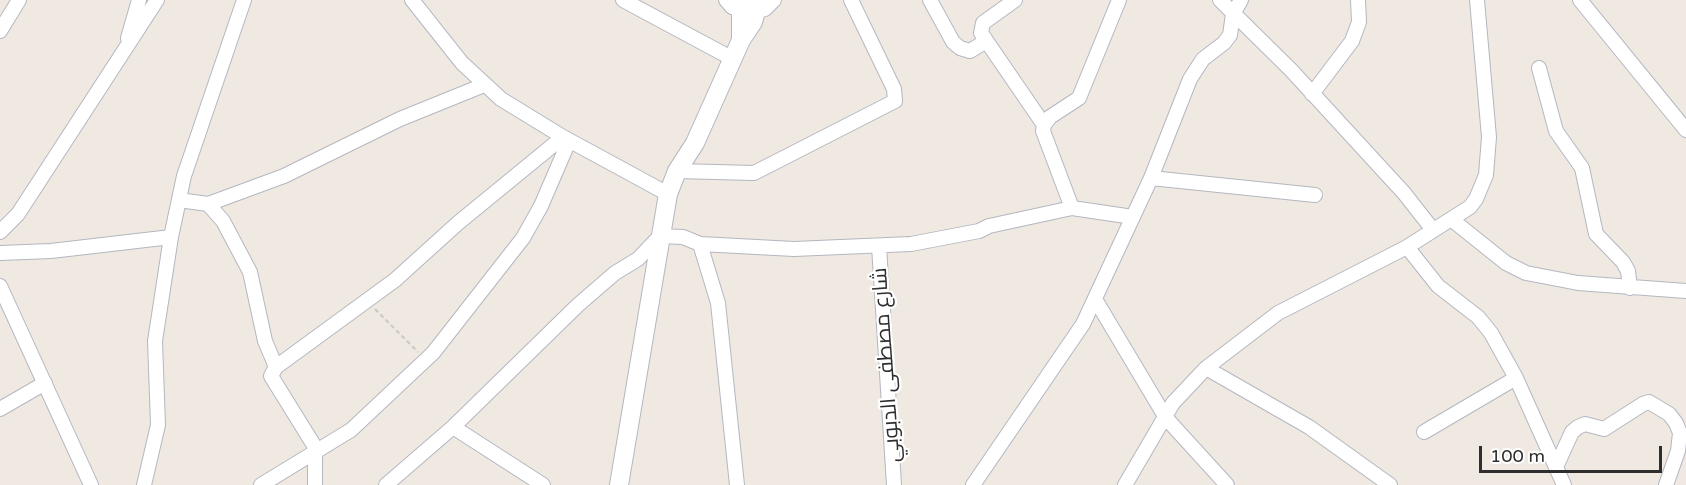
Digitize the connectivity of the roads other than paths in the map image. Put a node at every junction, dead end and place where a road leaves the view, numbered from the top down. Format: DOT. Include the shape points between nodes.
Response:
graph roads {
  1 [pos="19,0"];
  2 [pos="139,0"];
  3 [pos="157,0"];
  4 [pos="244,0"];
  5 [pos="412,0"];
  6 [pos="623,0"];
  7 [pos="774,0"];
  8 [pos="850,0"];
  9 [pos="930,0"];
  10 [pos="1015,0"];
  11 [pos="1119,0"];
  12 [pos="1220,0"];
  13 [pos="1241,0"];
  14 [pos="1358,0"];
  15 [pos="1477,0"];
  16 [pos="1580,0"];
  17 [pos="744,4"];
  18 [pos="1233,14"];
  19 [pos="0,31"];
  20 [pos="986,41"];
  21 [pos="128,42"];
  22 [pos="733,58"];
  23 [pos="1539,68"];
  24 [pos="484,86"];
  25 [pos="1312,93"];
  26 [pos="1044,125"];
  27 [pos="1686,130"];
  28 [pos="566,139"];
  29 [pos="677,171"];
  30 [pos="1151,178"];
  31 [pos="668,194"];
  32 [pos="1315,195"];
  33 [pos="179,200"];
  34 [pos="208,204"];
  35 [pos="1072,208"];
  36 [pos="1133,217"];
  37 [pos="1451,219"];
  38 [pos="1433,230"];
  39 [pos="0,231"];
  40 [pos="660,236"];
  41 [pos="171,237"];
  42 [pos="700,243"];
  43 [pos="879,246"];
  44 [pos="1407,247"];
  45 [pos="0,253"];
  46 [pos="0,286"];
  47 [pos="1630,288"];
  48 [pos="1686,291"];
  49 [pos="1095,299"];
  50 [pos="276,367"];
  51 [pos="1206,368"];
  52 [pos="1516,378"];
  53 [pos="45,383"];
  54 [pos="0,409"];
  55 [pos="1166,418"];
  56 [pos="453,427"];
  57 [pos="1424,432"];
  58 [pos="317,453"];
  59 [pos="1556,467"];
  60 [pos="525,481"];
  61 [pos="92,485"];
  62 [pos="144,485"];
  63 [pos="261,485"];
  64 [pos="315,485"];
  65 [pos="386,485"];
  66 [pos="543,485"];
  67 [pos="619,485"];
  68 [pos="737,485"];
  69 [pos="894,485"];
  70 [pos="973,485"];
  71 [pos="1125,485"];
  72 [pos="1227,485"];
  73 [pos="1390,485"];
  74 [pos="1564,485"];
  75 [pos="1666,485"];
  1 -- 19 [label="street"];
  2 -- 21 [label="street"];
  3 -- 21 [label="street"];
  4 -- 33 [label="street"];
  5 -- 24 [label="street"];
  6 -- 22 [label="street"];
  7 -- 17 [label="street" via="765,9"];
  8 -- 29 [label="street" via="894,89 895,101 754,173"];
  9 -- 20 [label="street" via="960,48 970,51"];
  10 -- 20 [label="street" via="983,23 981,33"];
  11 -- 26 [label="street" via="1079,98"];
  12 -- 18 [label="street"];
  13 -- 18 [label="street"];
  14 -- 25 [label="street" via="1359,22 1352,41"];
  15 -- 37 [label="street" via="1488,165 1476,199"];
  16 -- 27 [label="street"];
  17 -- 22 [label="street" via="741,40"];
  18 -- 25 [label="street"];
  18 -- 30 [label="street" via="1230,35 1203,59 1190,79"];
  20 -- 26 [label="street"];
  21 -- 39 [label="street" via="18,214"];
  22 -- 29 [label="street" via="695,143"];
  23 -- 47 [label="street" via="1556,130 1582,168 1596,234 1623,262"];
  24 -- 28 [label="street"];
  24 -- 34 [label="street" via="400,119 284,176"];
  25 -- 38 [label="street"];
  26 -- 35 [label="street"];
  28 -- 31 [label="street"];
  28 -- 50 [label="street" via="458,223 395,280"];
  28 -- 58 [label="street" via="541,206 523,238 426,360 361,422"];
  29 -- 31 [label="street"];
  30 -- 32 [label="street"];
  30 -- 36 [label="street"];
  31 -- 40 [label="street"];
  33 -- 34 [label="street"];
  33 -- 41 [label="street"];
  34 -- 50 [label="street" via="224,221 250,272"];
  35 -- 36 [label="street"];
  35 -- 43 [label="street" via="979,231"];
  36 -- 49 [label="street"];
  37 -- 38 [label="street"];
  37 -- 47 [label="street" via="1517,269 1564,281"];
  38 -- 44 [label="street"];
  40 -- 42 [label="street"];
  40 -- 56 [label="street" via="638,259 615,273 571,312"];
  40 -- 67 [label="street"];
  41 -- 45 [label="street"];
  41 -- 62 [label="street" via="155,342 158,425"];
  42 -- 43 [label="street" via="794,249"];
  42 -- 68 [label="street" via="718,303"];
  43 -- 69 [label="street, شارع مصطفى الدبوبي"];
  44 -- 51 [label="street" via="1278,313"];
  44 -- 52 [label="street" via="1438,286 1485,324"];
  46 -- 53 [label="street"];
  47 -- 48 [label="street"];
  49 -- 55 [label="street"];
  49 -- 70 [label="street" via="1066,351"];
  50 -- 58 [label="street" via="271,376"];
  51 -- 55 [label="street" via="1173,403"];
  51 -- 73 [label="street" via="1309,427"];
  52 -- 57 [label="street"];
  52 -- 59 [label="street"];
  53 -- 54 [label="street"];
  53 -- 61 [label="street"];
  55 -- 71 [label="street"];
  55 -- 72 [label="street"];
  56 -- 60 [label="street"];
  56 -- 65 [label="street"];
  58 -- 63 [label="street"];
  58 -- 64 [label="street"];
  59 -- 74 [label="street"];
  59 -- 75 [label="street" via="1578,427 1585,424 1604,429 1649,402 1669,414 1680,433"];
  60 -- 66 [label="street"];
}
